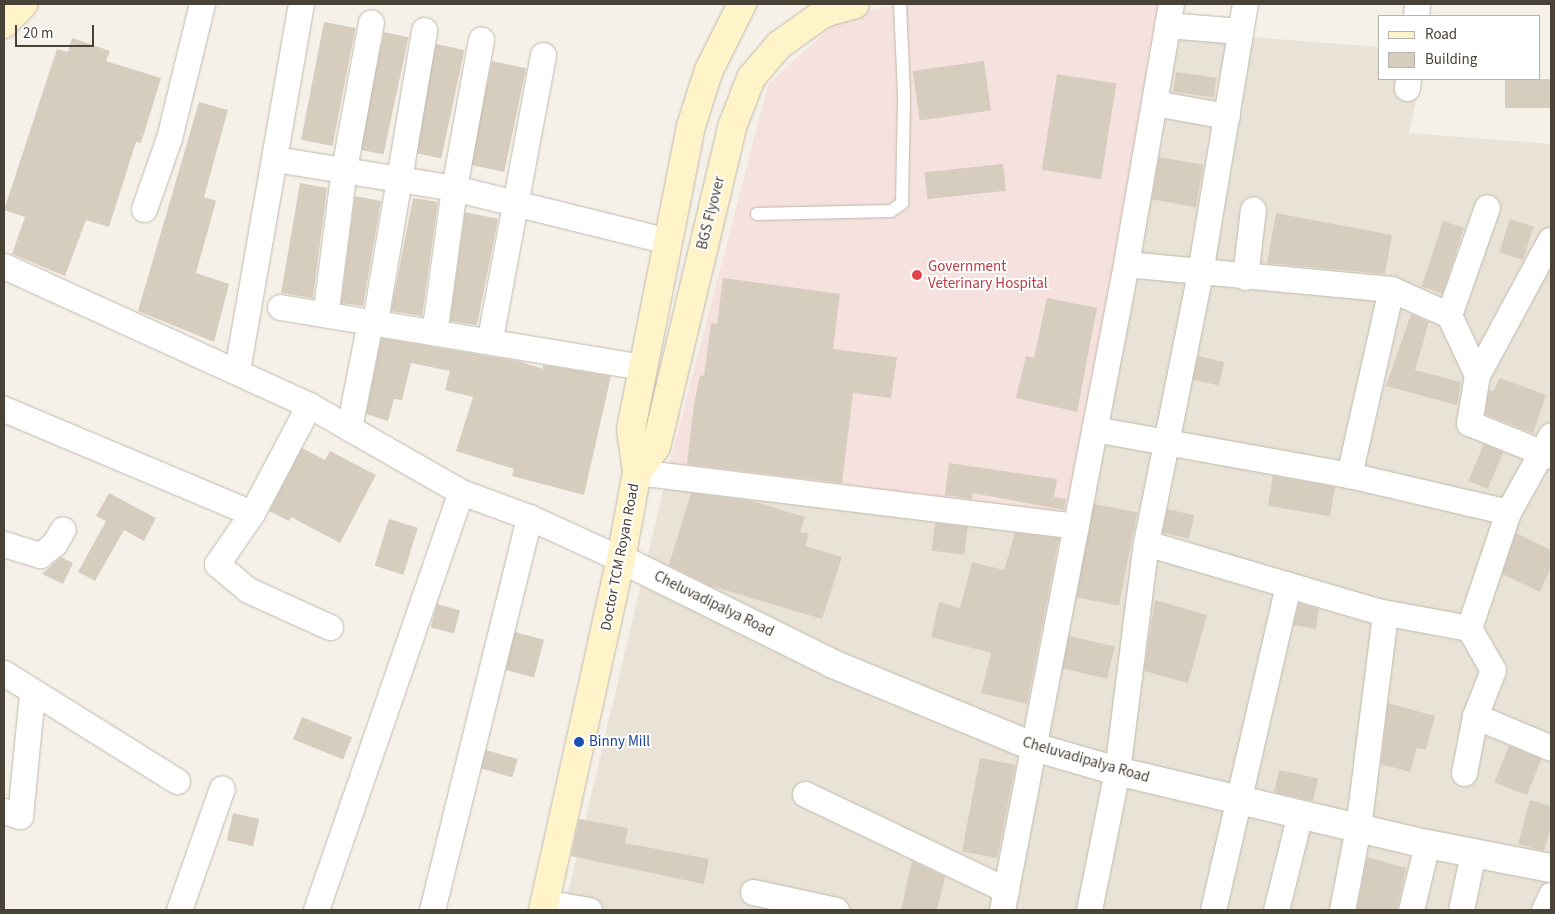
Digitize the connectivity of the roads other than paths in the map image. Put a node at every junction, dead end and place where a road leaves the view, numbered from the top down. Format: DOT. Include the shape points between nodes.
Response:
graph roads {
  1 [pos="23,4"];
  2 [pos="202,4"];
  3 [pos="301,4"];
  4 [pos="742,4"];
  5 [pos="855,4"];
  6 [pos="900,4"];
  7 [pos="1245,4"];
  8 [pos="1169,14"];
  9 [pos="371,22"];
  10 [pos="4,24"];
  11 [pos="424,30"];
  12 [pos="1240,31"];
  13 [pos="481,39"];
  14 [pos="543,55"];
  15 [pos="1154,103"];
  16 [pos="1227,116"];
  17 [pos="275,159"];
  18 [pos="344,169"];
  19 [pos="398,178"];
  20 [pos="454,188"];
  21 [pos="515,202"];
  22 [pos="1487,207"];
  23 [pos="144,209"];
  24 [pos="1253,209"];
  25 [pos="756,214"];
  26 [pos="1550,240"];
  27 [pos="668,241"];
  28 [pos="1126,264"];
  29 [pos="4,266"];
  30 [pos="1200,272"];
  31 [pos="1244,277"];
  32 [pos="1391,289"];
  33 [pos="280,307"];
  34 [pos="326,310"];
  35 [pos="1450,315"];
  36 [pos="373,319"];
  37 [pos="435,327"];
  38 [pos="490,338"];
  39 [pos="644,367"];
  40 [pos="237,370"];
  41 [pos="1477,375"];
  42 [pos="310,405"];
  43 [pos="4,409"];
  44 [pos="349,428"];
  45 [pos="1094,429"];
  46 [pos="1166,443"];
  47 [pos="1548,448"];
  48 [pos="637,472"];
  49 [pos="1349,475"];
  50 [pos="461,492"];
  51 [pos="1508,512"];
  52 [pos="252,513"];
  53 [pos="529,517"];
  54 [pos="1076,526"];
  55 [pos="63,529"];
  56 [pos="1146,543"];
  57 [pos="4,544"];
  58 [pos="622,559"];
  59 [pos="1288,585"];
  60 [pos="1385,613"];
  61 [pos="330,627"];
  62 [pos="1469,628"];
  63 [pos="4,673"];
  64 [pos="32,694"];
  65 [pos="1475,716"];
  66 [pos="1034,747"];
  67 [pos="1551,748"];
  68 [pos="1117,771"];
  69 [pos="1464,773"];
  70 [pos="177,781"];
  71 [pos="222,788"];
  72 [pos="805,794"];
  73 [pos="1241,800"];
  74 [pos="4,811"];
  75 [pos="1300,814"];
  76 [pos="1358,828"];
  77 [pos="1426,844"];
  78 [pos="1473,853"];
  79 [pos="1551,868"];
  80 [pos="753,892"];
  81 [pos="1551,895"];
  82 [pos="1004,900"];
  83 [pos="544,906"];
  84 [pos="179,910"];
  85 [pos="316,910"];
  86 [pos="432,910"];
  87 [pos="589,910"];
  88 [pos="836,910"];
  89 [pos="1089,910"];
  90 [pos="1213,910"];
  91 [pos="1276,910"];
  92 [pos="1342,910"];
  93 [pos="1411,910"];
  94 [pos="1461,910"];
  95 [pos="1544,910"];
  1 -- 10 [label="main road"];
  2 -- 23 [label="street" via="169,138"];
  3 -- 17 [label="street"];
  4 -- 27 [label="main road, Doctor TCM Royan Road" via="717,50 699,100"];
  5 -- 48 [label="main road, BGS Flyover" via="824,13 779,45 751,78 732,127 656,447"];
  6 -- 25 [label="lane" via="904,95 902,202 891,211"];
  7 -- 12 [label="street"];
  8 -- 12 [label="street"];
  8 -- 15 [label="street"];
  9 -- 18 [label="street"];
  11 -- 19 [label="street"];
  12 -- 16 [label="street"];
  13 -- 20 [label="street"];
  14 -- 21 [label="street"];
  15 -- 16 [label="street"];
  15 -- 28 [label="street"];
  16 -- 30 [label="street"];
  17 -- 18 [label="street"];
  17 -- 40 [label="street"];
  18 -- 19 [label="street"];
  18 -- 34 [label="street"];
  19 -- 20 [label="street"];
  19 -- 36 [label="street"];
  20 -- 21 [label="street"];
  20 -- 37 [label="street"];
  21 -- 27 [label="street"];
  21 -- 38 [label="street"];
  22 -- 35 [label="street"];
  24 -- 31 [label="street"];
  26 -- 41 [label="street"];
  27 -- 39 [label="main road, Doctor TCM Royan Road"];
  28 -- 30 [label="street"];
  28 -- 45 [label="street"];
  29 -- 40 [label="street"];
  30 -- 31 [label="street"];
  30 -- 46 [label="street"];
  31 -- 32 [label="street"];
  32 -- 35 [label="street"];
  32 -- 49 [label="street"];
  33 -- 36 [label="street"];
  35 -- 41 [label="street"];
  36 -- 39 [label="street"];
  36 -- 44 [label="street"];
  39 -- 48 [label="main road, Doctor TCM Royan Road" via="630,438"];
  40 -- 42 [label="street"];
  41 -- 47 [label="street" via="1469,423"];
  42 -- 44 [label="street"];
  42 -- 52 [label="street"];
  43 -- 52 [label="street"];
  44 -- 50 [label="street"];
  45 -- 46 [label="street"];
  45 -- 54 [label="street"];
  46 -- 49 [label="street"];
  46 -- 56 [label="street"];
  47 -- 51 [label="street"];
  48 -- 54 [label="street"];
  48 -- 58 [label="main road, Doctor TCM Royan Road"];
  49 -- 51 [label="street"];
  50 -- 53 [label="street"];
  50 -- 85 [label="street"];
  51 -- 62 [label="street"];
  52 -- 61 [label="street" via="217,564 248,590"];
  53 -- 58 [label="street"];
  53 -- 86 [label="street"];
  54 -- 66 [label="street"];
  55 -- 57 [label="street" via="54,544 40,555"];
  56 -- 59 [label="street"];
  56 -- 68 [label="street"];
  58 -- 66 [label="street, Cheluvadipalya Road" via="833,664"];
  58 -- 83 [label="main road, Doctor TCM Royan Road"];
  59 -- 60 [label="street"];
  59 -- 73 [label="street"];
  60 -- 62 [label="street"];
  60 -- 76 [label="street"];
  62 -- 65 [label="street" via="1493,670"];
  63 -- 64 [label="street"];
  64 -- 70 [label="street"];
  64 -- 74 [label="street" via="20,816"];
  65 -- 67 [label="street"];
  65 -- 69 [label="street"];
  66 -- 68 [label="street, Cheluvadipalya Road"];
  66 -- 82 [label="street"];
  68 -- 73 [label="street, Cheluvadipalya Road"];
  68 -- 89 [label="street"];
  71 -- 84 [label="street"];
  72 -- 82 [label="street"];
  73 -- 75 [label="street, Cheluvadipalya Road"];
  73 -- 90 [label="street"];
  75 -- 76 [label="street, Cheluvadipalya Road"];
  75 -- 91 [label="street"];
  76 -- 77 [label="street, Cheluvadipalya Road"];
  76 -- 92 [label="street"];
  77 -- 78 [label="street, Cheluvadipalya Road"];
  77 -- 93 [label="street"];
  78 -- 79 [label="street, Cheluvadipalya Road"];
  78 -- 94 [label="street"];
  80 -- 88 [label="street"];
  81 -- 95 [label="street"];
  83 -- 87 [label="street"];
}
